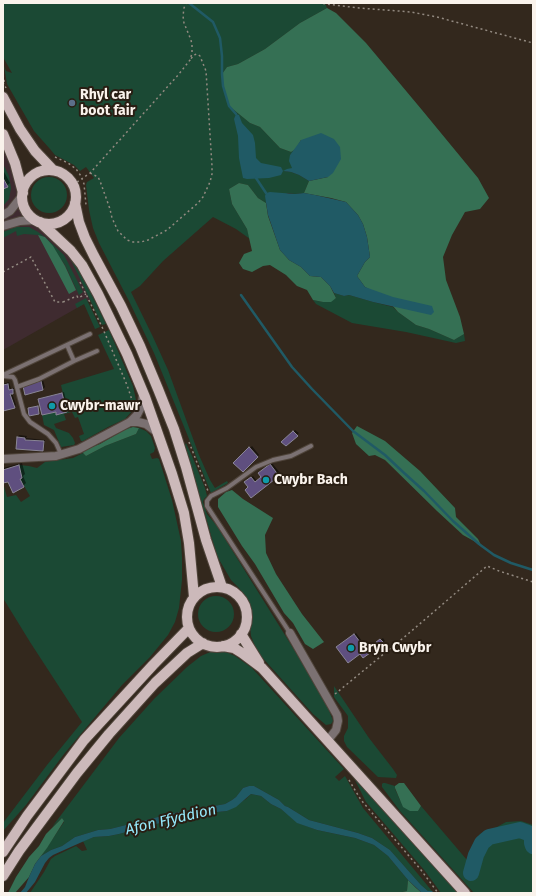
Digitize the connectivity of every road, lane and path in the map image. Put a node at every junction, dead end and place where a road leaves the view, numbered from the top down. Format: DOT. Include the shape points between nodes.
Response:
graph roads {
  1 [pos="186,3"];
  2 [pos="318,3"];
  3 [pos="533,44"];
  4 [pos="190,60"];
  5 [pos="3,75"];
  6 [pos="3,82"];
  7 [pos="3,97"];
  8 [pos="3,134"];
  9 [pos="53,170"];
  10 [pos="90,172"];
  11 [pos="73,185"];
  12 [pos="23,194"];
  13 [pos="75,203"];
  14 [pos="3,215"];
  15 [pos="38,221"];
  16 [pos="3,226"];
  17 [pos="3,272"];
  18 [pos="79,281"];
  19 [pos="86,294"];
  20 [pos="90,334"];
  21 [pos="67,345"];
  22 [pos="97,351"];
  23 [pos="74,361"];
  24 [pos="3,376"];
  25 [pos="16,387"];
  26 [pos="143,392"];
  27 [pos="130,422"];
  28 [pos="158,433"];
  29 [pos="310,446"];
  30 [pos="61,454"];
  31 [pos="3,459"];
  32 [pos="533,582"];
  33 [pos="222,587"];
  34 [pos="194,597"];
  35 [pos="189,628"];
  36 [pos="290,633"];
  37 [pos="241,634"];
  38 [pos="203,643"];
  39 [pos="223,646"];
  40 [pos="262,668"];
  41 [pos="328,699"];
  42 [pos="328,740"];
  43 [pos="349,778"];
  44 [pos="3,852"];
  45 [pos="3,876"];
  46 [pos="438,893"];
  47 [pos="465,893"];
  1 -- 4 [label="path" via="183,16 192,45"];
  2 -- 3 [label="path" via="411,12"];
  4 -- 10 [label="path"];
  4 -- 10 [label="path" via="194,55 200,56 206,71 212,158 210,182 198,203 167,230 148,240 133,242 118,231 100,181"];
  5 -- 6 [label="path" via="6,86"];
  7 -- 9 [label="main road" via="34,152"];
  8 -- 12 [label="main road" via="15,163"];
  9 -- 11 [label="main road" via="62,173"];
  9 -- 12 [label="main road" via="35,174 28,180"];
  10 -- 11 [label="path"];
  11 -- 13 [label="main road"];
  12 -- 14 [label="street" via="10,211"];
  12 -- 15 [label="main road" via="28,214"];
  13 -- 15 [label="main road" via="72,212 65,219 53,224"];
  13 -- 33 [label="main road" via="85,238 127,319 166,409"];
  15 -- 16 [label="street" via="20,221"];
  15 -- 26 [label="main road" via="71,251 82,266 98,294"];
  17 -- 19 [label="path" via="31,257 55,302"];
  18 -- 19 [label="path"];
  19 -- 27 [label="path" via="127,385 132,400"];
  20 -- 21 [label="lane"];
  21 -- 23 [label="lane"];
  21 -- 24 [label="lane"];
  22 -- 23 [label="lane"];
  23 -- 25 [label="lane" via="39,379"];
  24 -- 25 [label="lane" via="12,377"];
  25 -- 30 [label="lane" via="24,414 30,422 48,434"];
  26 -- 27 [label="street" via="142,405"];
  26 -- 28 [label="main road"];
  27 -- 28 [label="street" via="146,424"];
  27 -- 30 [label="street" via="79,449"];
  28 -- 34 [label="main road" via="184,513"];
  29 -- 36 [label="lane" via="291,456 256,467 210,496 207,501 207,506"];
  30 -- 31 [label="street"];
  32 -- 41 [label="path" via="486,566"];
  33 -- 34 [label="main road" via="211,587"];
  33 -- 37 [label="main road" via="231,590 242,600 246,609 247,618"];
  34 -- 35 [label="main road" via="187,610"];
  35 -- 38 [label="main road"];
  35 -- 44 [label="main road" via="84,740"];
  36 -- 41 [label="street"];
  37 -- 39 [label="main road"];
  37 -- 40 [label="main road"];
  38 -- 39 [label="main road"];
  38 -- 45 [label="main road" via="187,653 155,683 109,734 77,773"];
  39 -- 40 [label="main road" via="234,648"];
  40 -- 42 [label="main road"];
  41 -- 42 [label="street" via="338,721 336,730"];
  42 -- 47 [label="main road"];
  43 -- 46 [label="path" via="362,800"];
}
